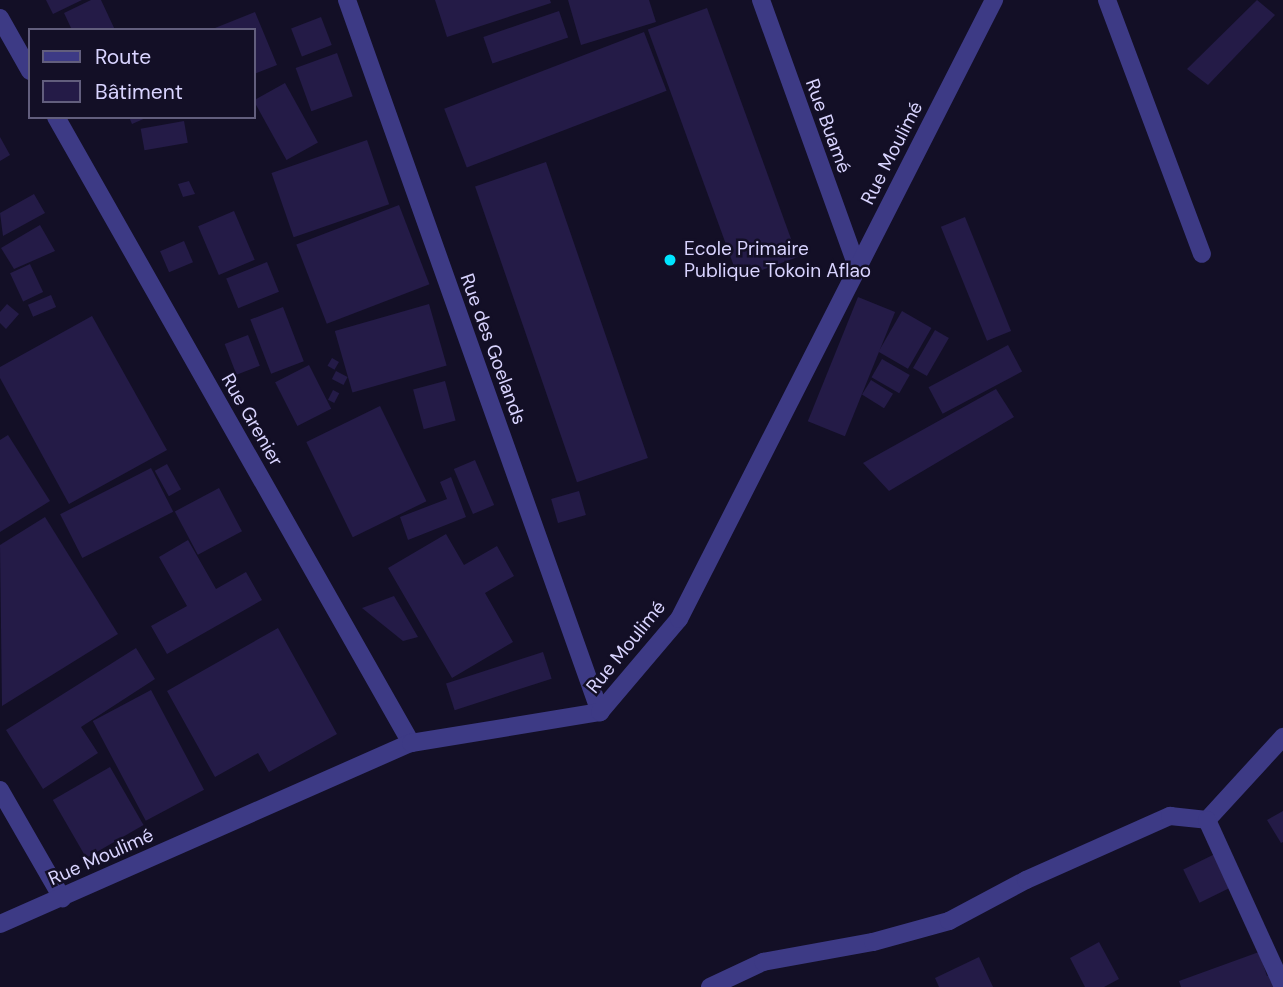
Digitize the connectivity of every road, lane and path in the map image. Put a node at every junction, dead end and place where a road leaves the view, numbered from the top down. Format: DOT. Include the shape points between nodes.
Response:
graph roads {
  1 [pos="346,0"];
  2 [pos="761,0"];
  3 [pos="994,0"];
  4 [pos="1107,0"];
  5 [pos="0,19"];
  6 [pos="28,68"];
  7 [pos="57,119"];
  8 [pos="1202,254"];
  9 [pos="857,266"];
  10 [pos="600,712"];
  11 [pos="1283,737"];
  12 [pos="411,743"];
  13 [pos="0,790"];
  14 [pos="1208,820"];
  15 [pos="62,898"];
  16 [pos="0,924"];
  17 [pos="710,987"];
  18 [pos="1283,987"];
  1 -- 10 [label="street, Rue des Goelands"];
  2 -- 9 [label="street, Rue Buamé"];
  3 -- 9 [label="street, Rue Moulimé"];
  4 -- 8 [label="street"];
  5 -- 6 [label="street"];
  7 -- 12 [label="street, Rue Grenier"];
  9 -- 10 [label="street, Rue Moulimé" via="679,619"];
  10 -- 12 [label="street, Rue Moulimé"];
  11 -- 14 [label="street"];
  12 -- 15 [label="street, Rue Moulimé"];
  13 -- 15 [label="street"];
  14 -- 17 [label="street" via="1170,816 948,920 873,942 763,962"];
  14 -- 18 [label="street"];
  15 -- 16 [label="street, Rue Moulimé"];
}
